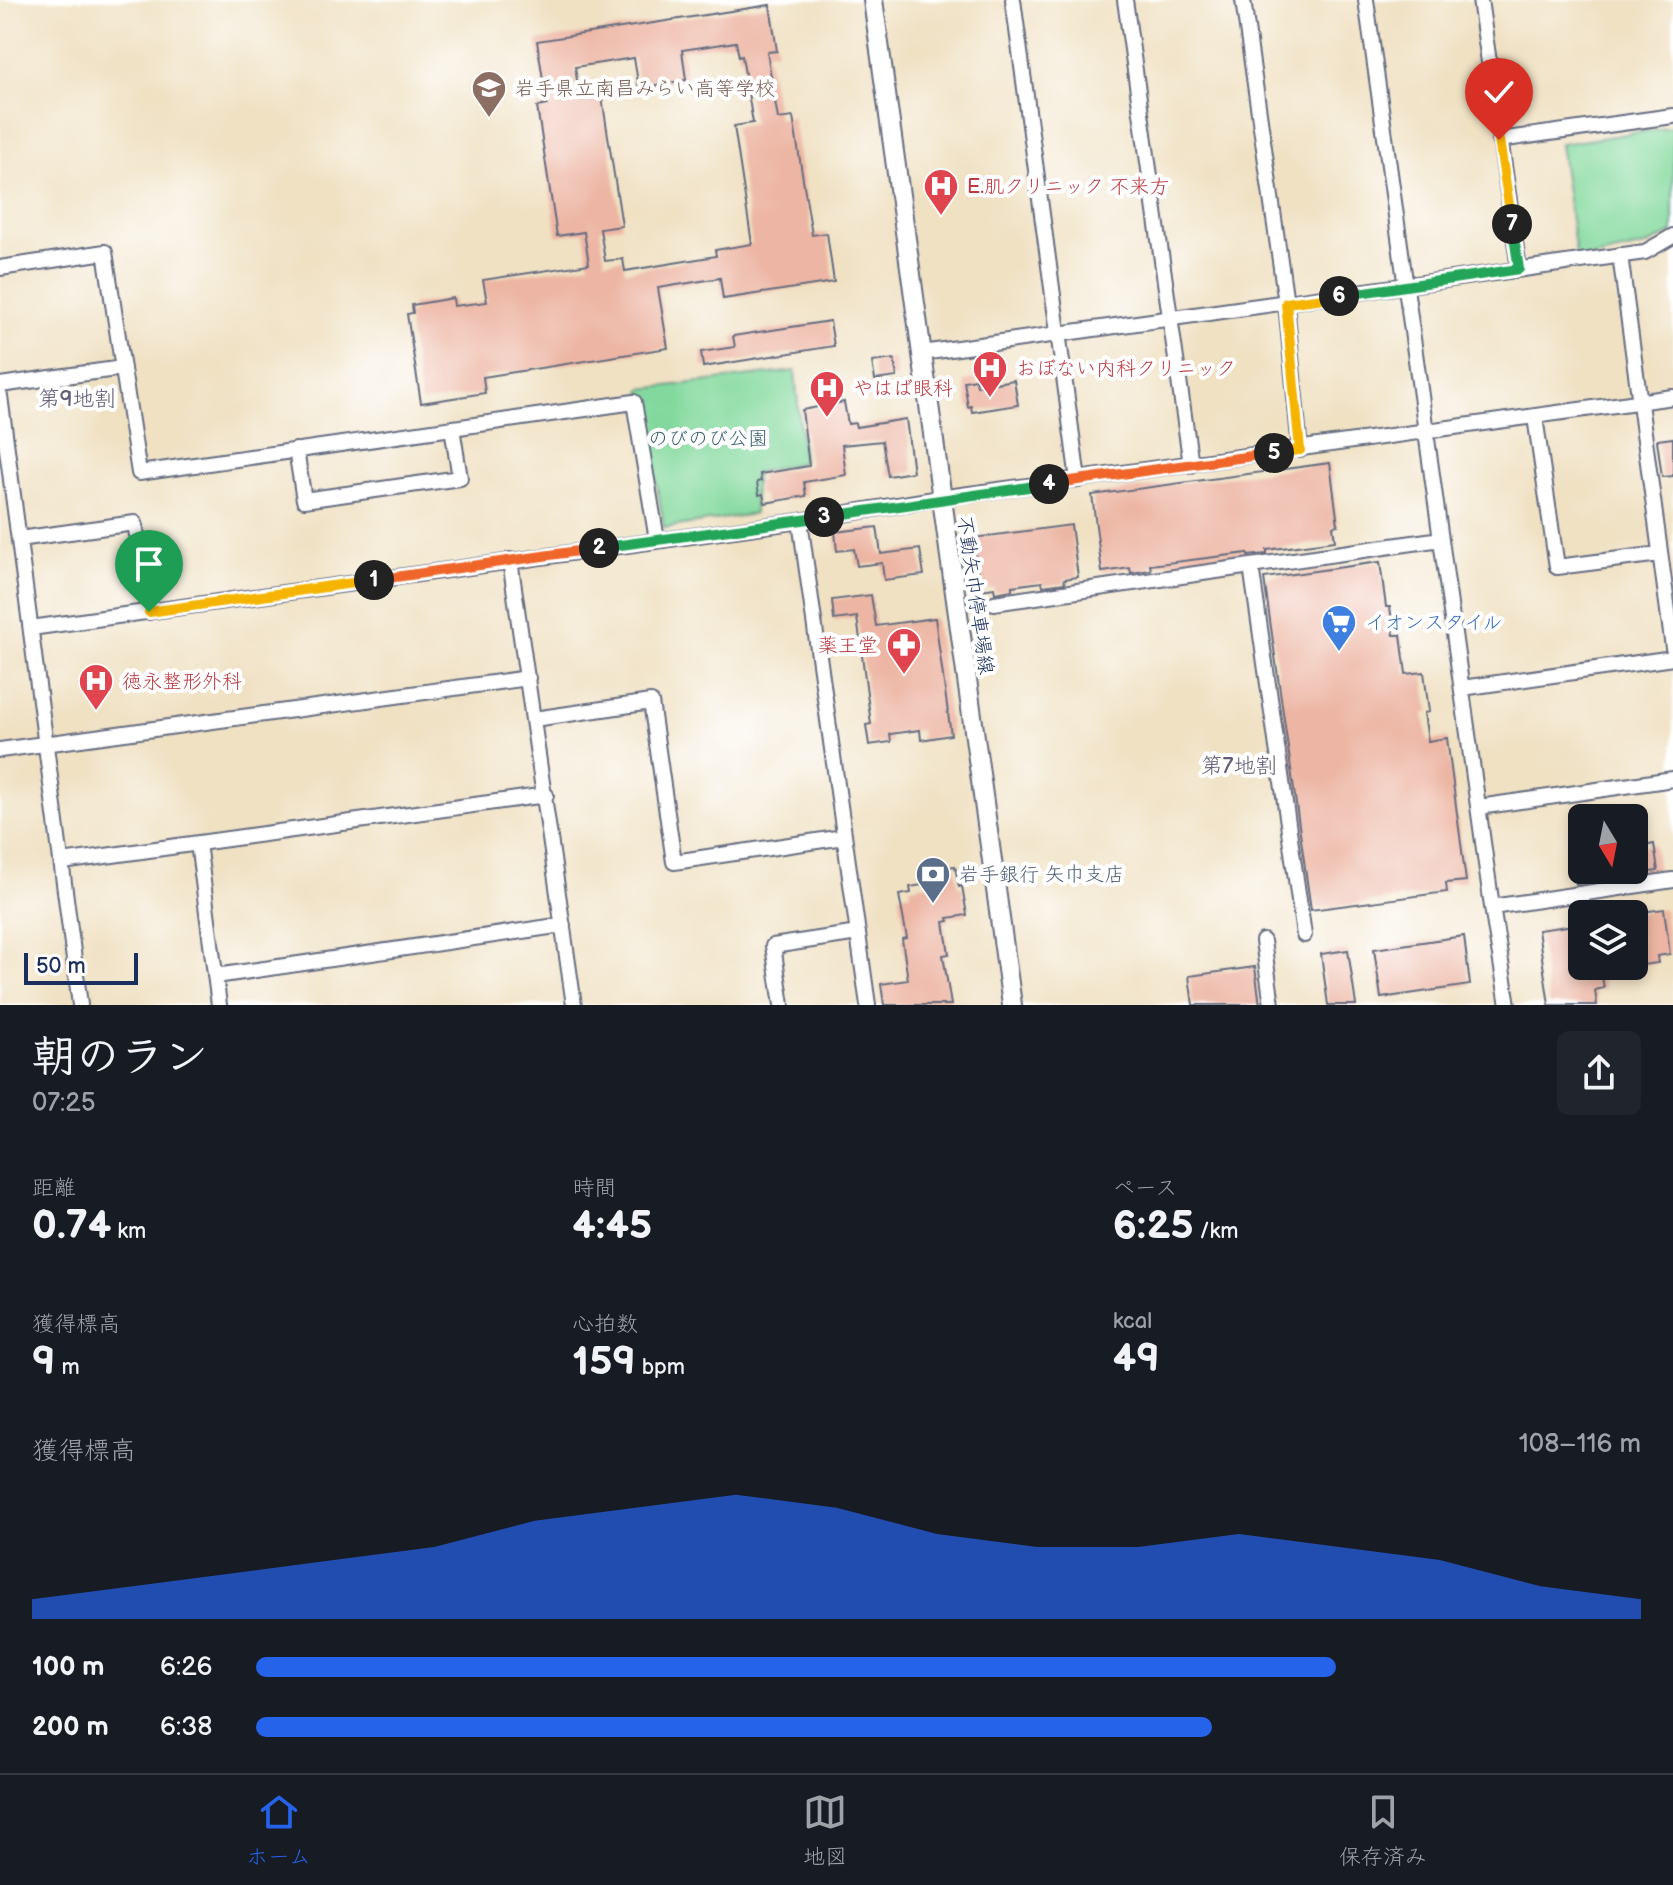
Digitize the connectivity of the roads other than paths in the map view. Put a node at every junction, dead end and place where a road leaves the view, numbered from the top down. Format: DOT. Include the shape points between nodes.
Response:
graph roads {
  1 [pos="873,0"];
  2 [pos="1013,0"];
  3 [pos="1125,0"];
  4 [pos="1243,0"];
  5 [pos="1366,0"];
  6 [pos="1480,0"];
  7 [pos="1673,116"];
  8 [pos="1499,140"];
  9 [pos="1673,236"];
  10 [pos="1620,255"];
  11 [pos="0,268"];
  12 [pos="1519,269"];
  13 [pos="1406,286"];
  14 [pos="1286,303"];
  15 [pos="1170,319"];
  16 [pos="1058,334"];
  17 [pos="922,353"];
  18 [pos="123,368"];
  19 [pos="0,385"];
  20 [pos="0,396"];
  21 [pos="1673,397"];
  22 [pos="1638,402"];
  23 [pos="1535,417"];
  24 [pos="452,428"];
  25 [pos="1427,432"];
  26 [pos="3,447"];
  27 [pos="296,450"];
  28 [pos="1300,450"];
  29 [pos="1191,465"];
  30 [pos="1078,480"];
  31 [pos="940,498"];
  32 [pos="800,521"];
  33 [pos="19,539"];
  34 [pos="1441,539"];
  35 [pos="657,540"];
  36 [pos="1660,554"];
  37 [pos="510,560"];
  38 [pos="1251,566"];
  39 [pos="994,603"];
  40 [pos="149,612"];
  41 [pos="31,628"];
  42 [pos="1673,648"];
  43 [pos="1673,658"];
  44 [pos="528,678"];
  45 [pos="1462,688"];
  46 [pos="534,719"];
  47 [pos="46,743"];
  48 [pos="0,750"];
  49 [pos="1673,779"];
  50 [pos="546,795"];
  51 [pos="1479,807"];
  52 [pos="844,837"];
  53 [pos="198,843"];
  54 [pos="62,862"];
  55 [pos="1673,880"];
  56 [pos="1492,907"];
  57 [pos="563,925"];
  58 [pos="858,933"];
  59 [pos="1304,935"];
  60 [pos="1263,941"];
  61 [pos="216,976"];
  62 [pos="80,1005"];
  63 [pos="219,1005"];
  64 [pos="574,1005"];
  65 [pos="782,1005"];
  66 [pos="868,1005"];
  67 [pos="1012,1005"];
  68 [pos="1272,1005"];
  69 [pos="1508,1005"];
  1 -- 17 [label="main road, 不動矢巾停車場線"];
  2 -- 16 [label="street"];
  3 -- 15 [label="street"];
  4 -- 14 [label="street"];
  5 -- 13 [label="street"];
  6 -- 8 [label="street"];
  7 -- 8 [label="street"];
  8 -- 12 [label="street"];
  9 -- 10 [label="street" via="1645,252"];
  10 -- 12 [label="street"];
  10 -- 22 [label="street"];
  11 -- 18 [label="street" via="105,252"];
  12 -- 13 [label="street"];
  13 -- 14 [label="street"];
  13 -- 25 [label="street"];
  14 -- 15 [label="street"];
  14 -- 28 [label="street"];
  15 -- 16 [label="street"];
  15 -- 29 [label="street"];
  16 -- 17 [label="street"];
  16 -- 30 [label="street"];
  17 -- 31 [label="main road, 不動矢巾停車場線"];
  18 -- 19 [label="street"];
  18 -- 27 [label="street" via="139,473"];
  20 -- 26 [label="street"];
  21 -- 22 [label="street"];
  22 -- 23 [label="street"];
  22 -- 36 [label="street"];
  23 -- 25 [label="street"];
  23 -- 36 [label="street" via="1557,567"];
  24 -- 27 [label="street"];
  24 -- 27 [label="street" via="460,478 304,500"];
  24 -- 35 [label="street" via="634,402"];
  25 -- 28 [label="street"];
  25 -- 34 [label="street"];
  26 -- 33 [label="street"];
  28 -- 29 [label="street"];
  29 -- 30 [label="street"];
  30 -- 31 [label="street"];
  31 -- 32 [label="street"];
  31 -- 67 [label="main road, 不動矢巾停車場線"];
  32 -- 35 [label="street"];
  32 -- 52 [label="street"];
  33 -- 40 [label="street" via="135,523"];
  33 -- 41 [label="street"];
  34 -- 38 [label="street"];
  34 -- 45 [label="street"];
  35 -- 37 [label="street"];
  36 -- 42 [label="street"];
  37 -- 40 [label="street"];
  37 -- 44 [label="street"];
  38 -- 39 [label="street"];
  38 -- 59 [label="street"];
  40 -- 41 [label="street"];
  41 -- 47 [label="street"];
  43 -- 45 [label="street"];
  44 -- 46 [label="street"];
  44 -- 47 [label="street"];
  45 -- 51 [label="street"];
  46 -- 50 [label="street"];
  46 -- 52 [label="street" via="651,702 674,862"];
  47 -- 48 [label="street"];
  47 -- 54 [label="street"];
  49 -- 51 [label="street"];
  50 -- 53 [label="street"];
  50 -- 57 [label="street"];
  51 -- 56 [label="street"];
  52 -- 58 [label="street"];
  53 -- 54 [label="street"];
  53 -- 61 [label="street"];
  54 -- 62 [label="street"];
  55 -- 56 [label="street"];
  56 -- 69 [label="street"];
  57 -- 61 [label="street"];
  57 -- 64 [label="street"];
  58 -- 65 [label="street" via="773,946"];
  58 -- 66 [label="street"];
  60 -- 68 [label="street"];
  61 -- 63 [label="street"];
}
